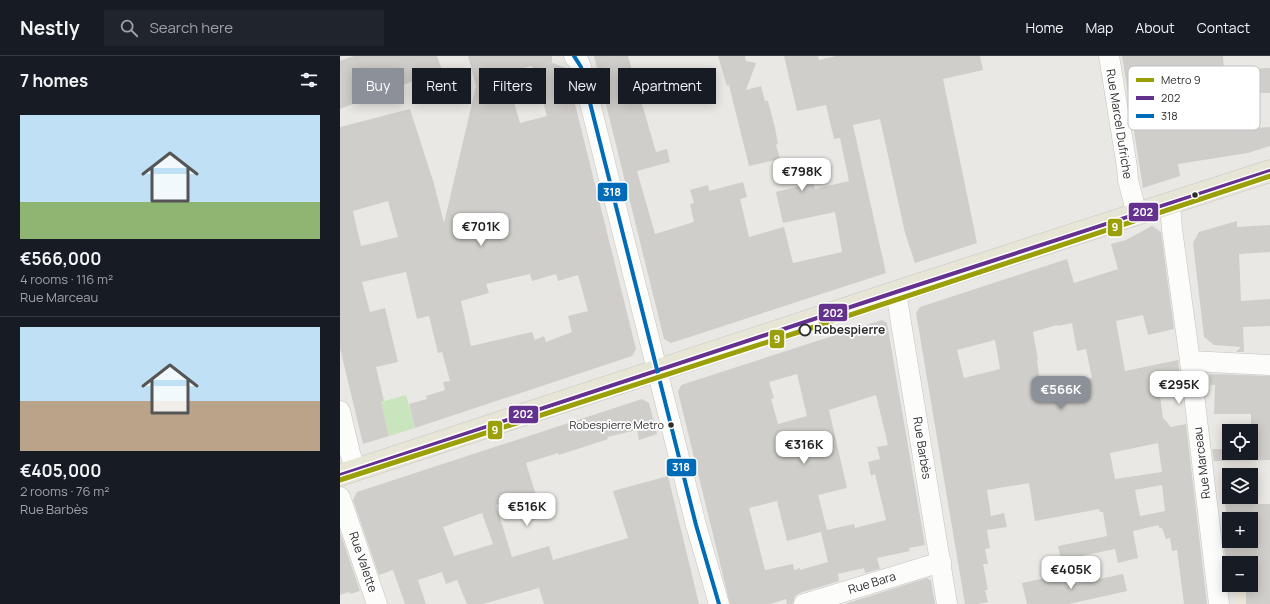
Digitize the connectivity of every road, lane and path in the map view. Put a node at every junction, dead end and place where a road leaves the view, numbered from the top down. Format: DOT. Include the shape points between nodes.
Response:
graph roads {
  1 [pos="1109,56"];
  2 [pos="579,58"];
  3 [pos="1270,170"];
  4 [pos="1170,204"];
  5 [pos="1137,215"];
  6 [pos="896,292"];
  7 [pos="1190,361"];
  8 [pos="1270,365"];
  9 [pos="658,371"];
  10 [pos="340,411"];
  11 [pos="348,473"];
  12 [pos="340,497"];
  13 [pos="941,562"];
  14 [pos="377,604"];
  15 [pos="719,604"];
  16 [pos="804,604"];
  17 [pos="948,604"];
  18 [pos="1220,604"];
  1 -- 5 [label="street, Rue Marcel Dufriche" via="1128,180"];
  2 -- 9 [label="street"];
  3 -- 4 [label="main road"];
  4 -- 5 [label="main road"];
  4 -- 7 [label="street, Rue Marceau"];
  5 -- 6 [label="main road"];
  6 -- 9 [label="main road"];
  6 -- 13 [label="street, Rue Barbès"];
  7 -- 8 [label="street"];
  7 -- 18 [label="street, Rue Marceau"];
  9 -- 11 [label="main road"];
  9 -- 15 [label="street" via="696,525"];
  10 -- 11 [label="street" via="350,453"];
  12 -- 14 [label="street, Rue Valette"];
  13 -- 16 [label="street, Rue Bara"];
  13 -- 17 [label="street, Rue Barbès"];
}
